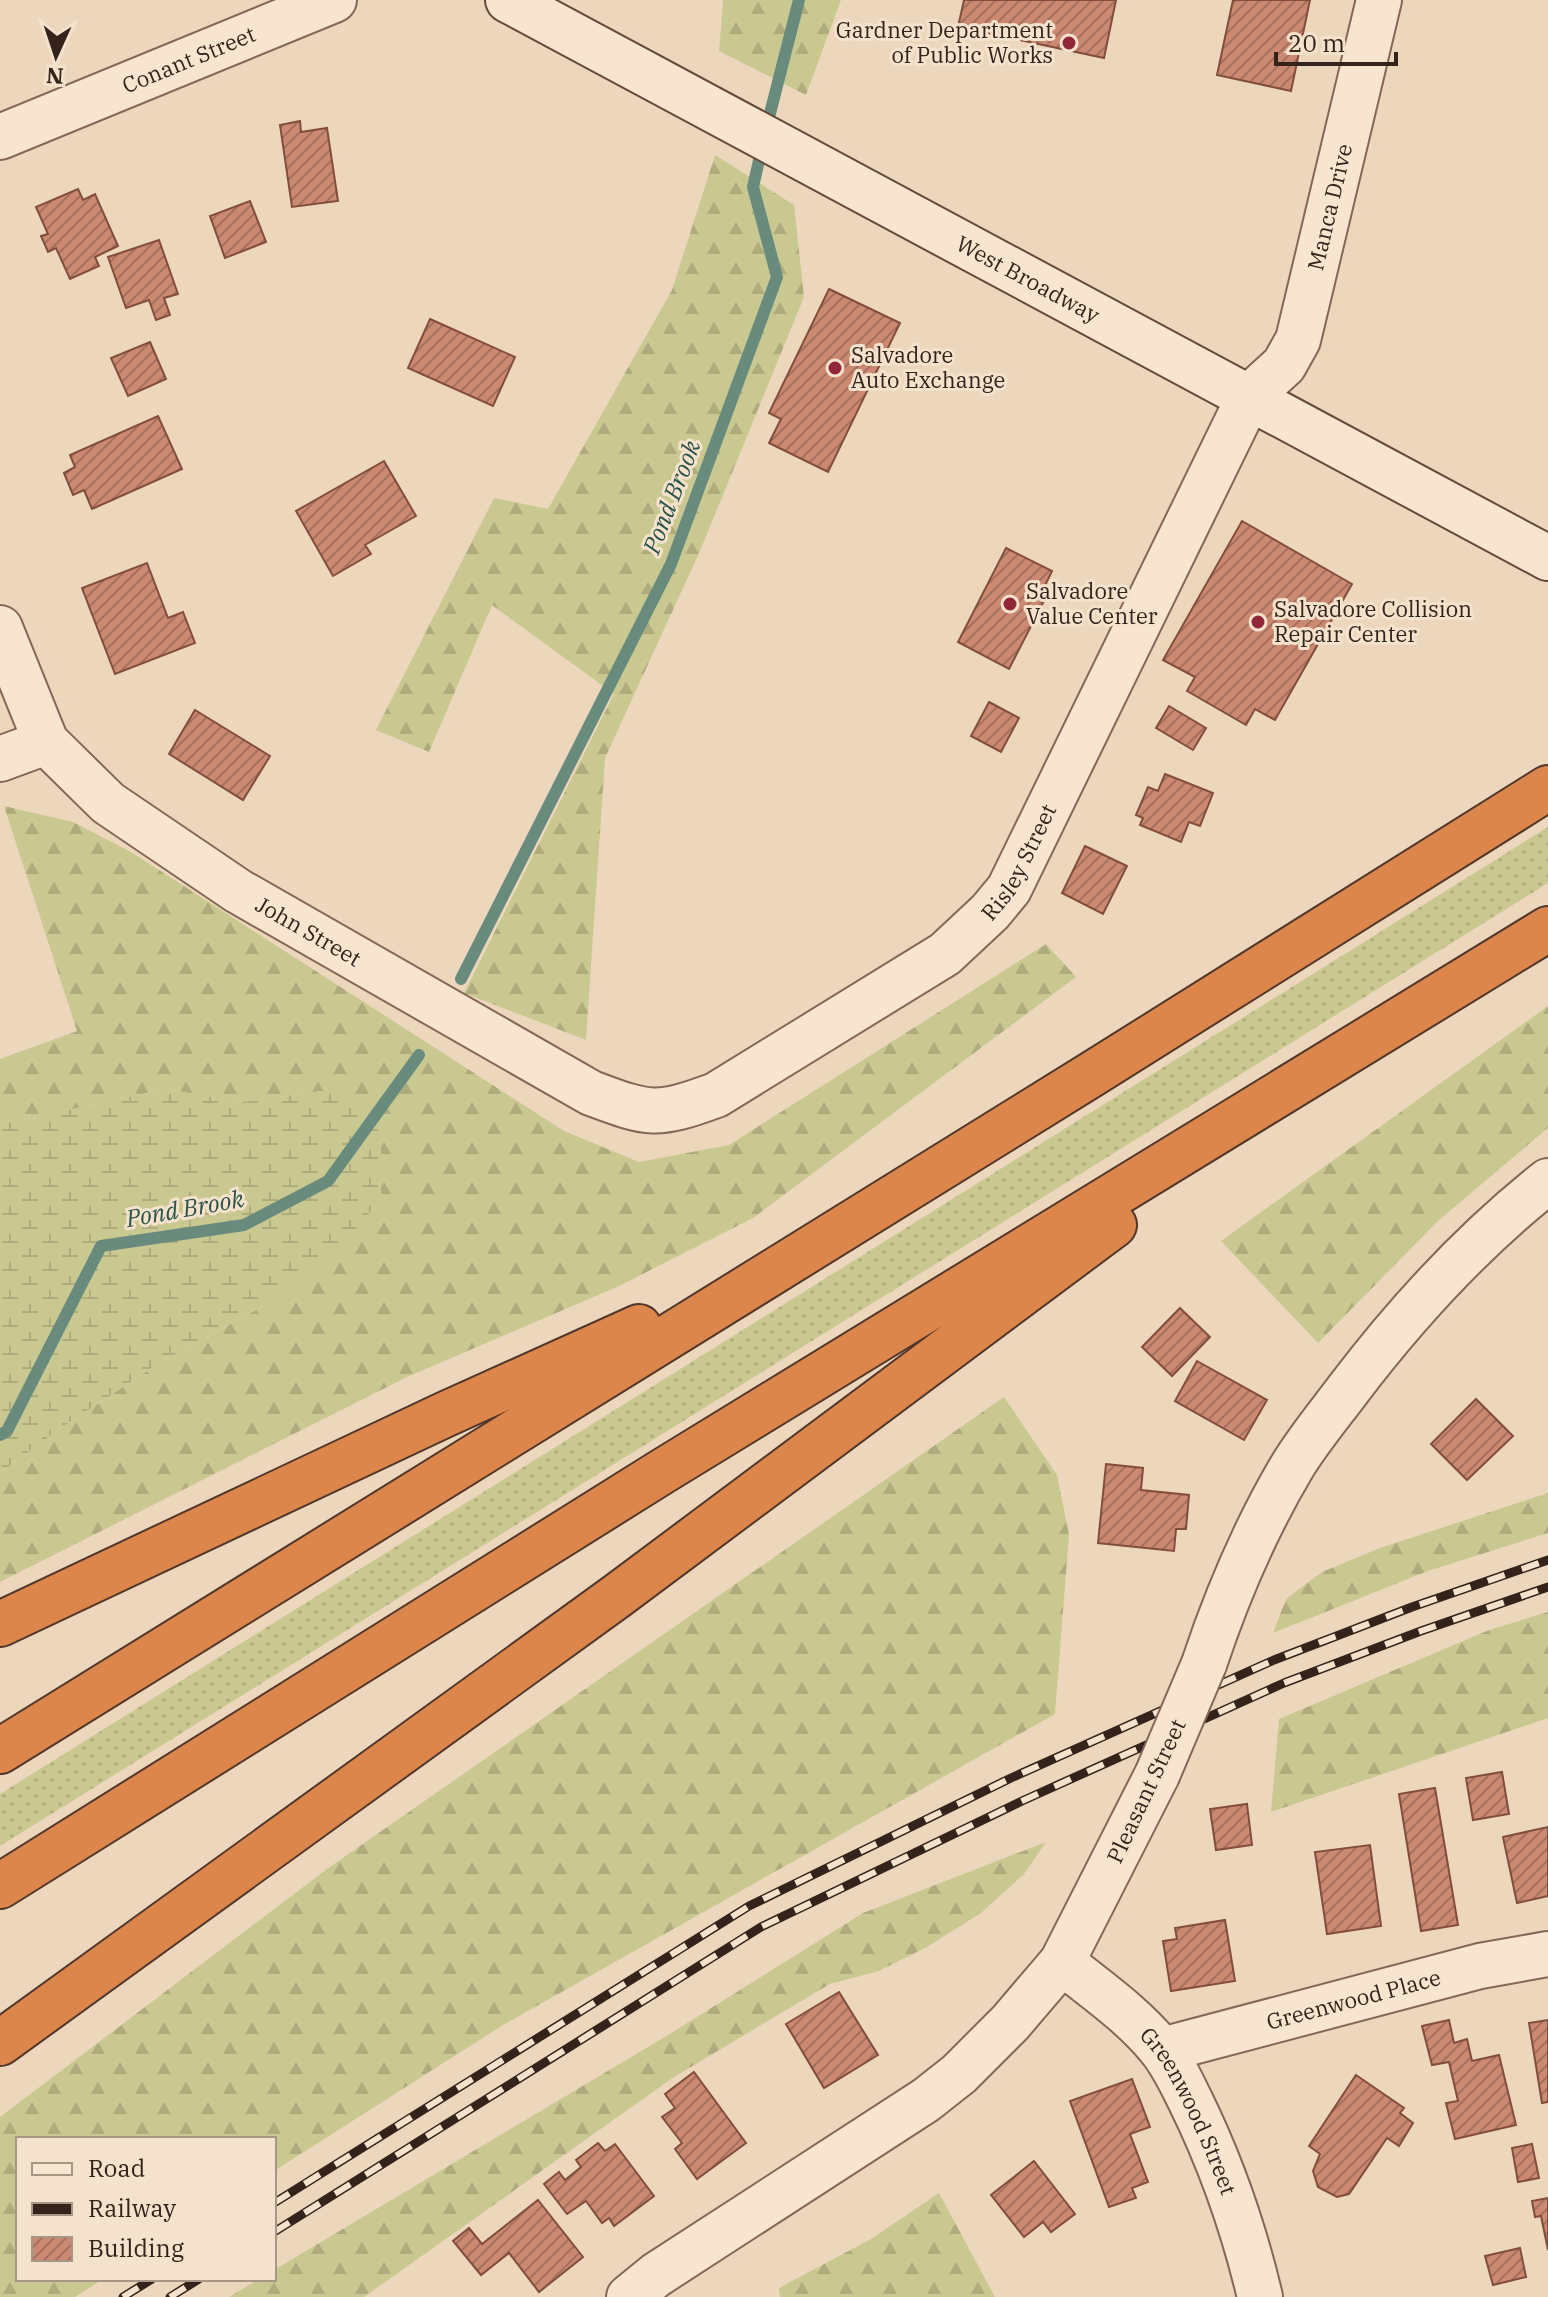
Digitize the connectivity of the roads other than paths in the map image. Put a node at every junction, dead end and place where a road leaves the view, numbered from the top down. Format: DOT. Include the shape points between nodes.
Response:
graph roads {
  1 [pos="334,0"];
  2 [pos="508,0"];
  3 [pos="1379,0"];
  4 [pos="0,137"];
  5 [pos="1249,397"];
  6 [pos="1546,552"];
  7 [pos="0,628"];
  8 [pos="46,742"];
  9 [pos="0,759"];
  10 [pos="1548,788"];
  11 [pos="1548,929"];
  12 [pos="1333,1061"];
  13 [pos="591,1093"];
  14 [pos="1548,1181"];
  15 [pos="802,1254"];
  16 [pos="0,1624"];
  17 [pos="0,1751"];
  18 [pos="0,1886"];
  19 [pos="1548,1954"];
  20 [pos="1062,1962"];
  21 [pos="0,2043"];
  22 [pos="1162,2050"];
  23 [pos="629,2297"];
  24 [pos="1260,2297"];
  1 -- 4 [label="street, Conant Street"];
  2 -- 5 [label="street, West Broadway"];
  3 -- 5 [label="street, Manca Drive" via="1298,340 1284,365"];
  5 -- 6 [label="street, West Broadway"];
  5 -- 13 [label="street, Risley Street" via="1021,868 990,912 945,954 716,1095 651,1111"];
  7 -- 8 [label="street"];
  8 -- 9 [label="street"];
  8 -- 13 [label="street, John Street" via="108,803 238,891"];
  10 -- 15 [label="highway"];
  11 -- 12 [label="highway"];
  12 -- 18 [label="highway"];
  12 -- 21 [label="highway" via="604,1605"];
  14 -- 20 [label="street, Pleasant Street, bridge" via="1421,1299 1294,1465 1247,1552 1157,1775"];
  15 -- 16 [label="highway"];
  15 -- 17 [label="highway"];
  19 -- 22 [label="street, Greenwood Place" via="1480,1966"];
  20 -- 22 [label="street, Greenwood Street"];
  20 -- 23 [label="street, Pleasant Street" via="1010,2023 926,2100"];
  22 -- 24 [label="street, Greenwood Street" via="1226,2181"];
}
